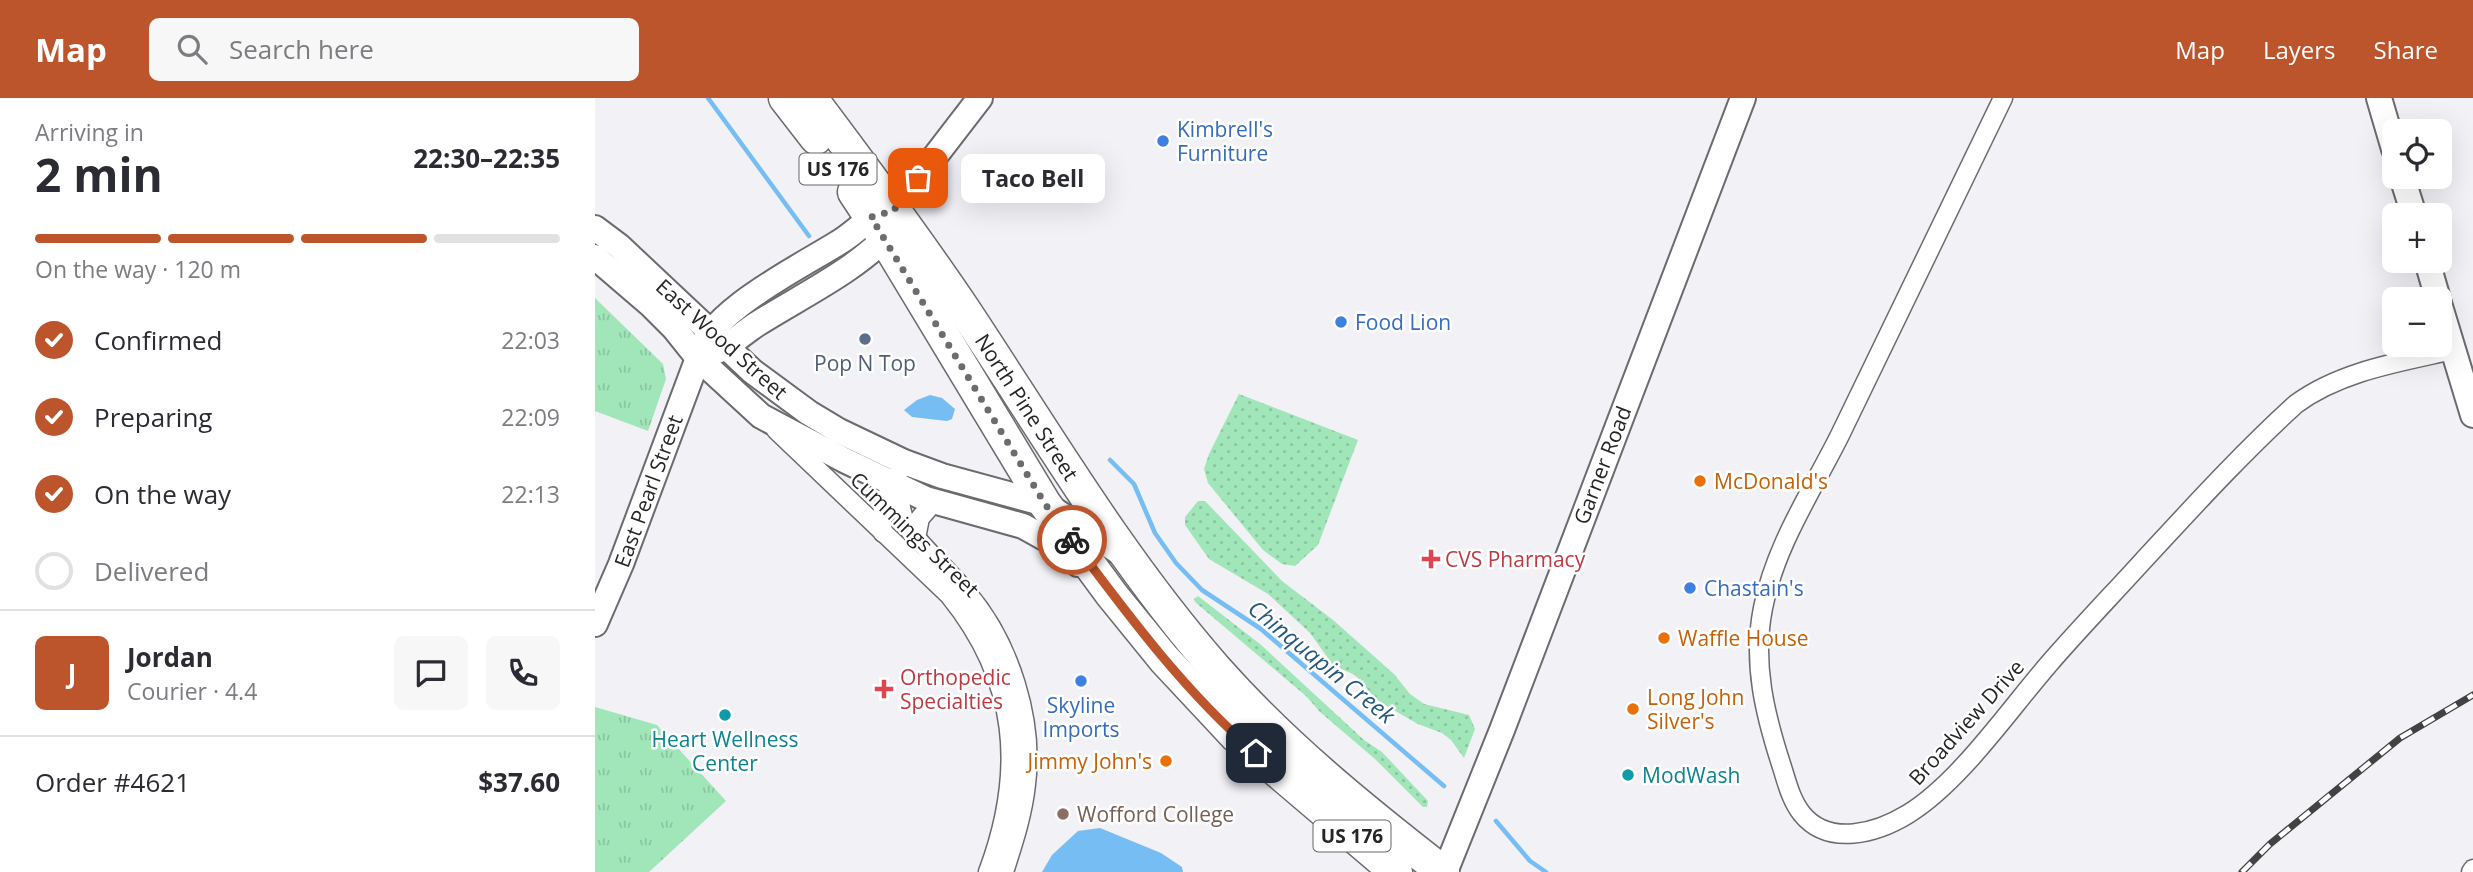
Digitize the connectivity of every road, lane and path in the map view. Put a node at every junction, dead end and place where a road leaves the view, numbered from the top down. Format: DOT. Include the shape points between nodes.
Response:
graph roads {
  1 [pos="785,98"];
  2 [pos="811,98"];
  3 [pos="979,98"];
  4 [pos="1743,98"];
  5 [pos="2003,98"];
  6 [pos="2379,98"];
  7 [pos="2385,119"];
  8 [pos="883,222"];
  9 [pos="595,228"];
  10 [pos="595,257"];
  11 [pos="718,340"];
  12 [pos="2452,346"];
  13 [pos="2453,349"];
  14 [pos="698,358"];
  15 [pos="2473,415"];
  16 [pos="761,416"];
  17 [pos="844,460"];
  18 [pos="815,469"];
  19 [pos="899,477"];
  20 [pos="934,502"];
  21 [pos="1045,504"];
  22 [pos="883,533"];
  23 [pos="916,538"];
  24 [pos="1124,555"];
  25 [pos="1112,595"];
  26 [pos="595,624"];
  27 [pos="988,872"];
  28 [pos="1004,872"];
  29 [pos="1397,872"];
  30 [pos="1444,872"];
  1 -- 8 [label="highway, North Pine Street / US 176"];
  2 -- 8 [label="highway, North Pine Street / US 176"];
  3 -- 8 [label="street"];
  4 -- 30 [label="street, Garner Road"];
  5 -- 13 [label="street, Broadview Drive" via="1780,552 1767,590 1759,640 1763,700 1791,795 1811,824 1821,830 1852,834 1873,830 1908,814 1938,791 2050,662 2296,404 2340,380"];
  6 -- 7 [label="street"];
  8 -- 11 [label="street" via="857,264 746,330"];
  8 -- 21 [label="highway, North Pine Street / US 176"];
  8 -- 24 [label="highway, North Pine Street / US 176" via="962,307"];
  9 -- 11 [label="street, East Wood Street"];
  10 -- 14 [label="street, East Wood Street" via="652,306"];
  11 -- 14 [label="street"];
  11 -- 19 [label="street, East Wood Street" via="771,386"];
  12 -- 13 [label="street"];
  13 -- 15 [label="street"];
  14 -- 16 [label="street, East Wood Street"];
  14 -- 26 [label="street, East Pearl Street"];
  16 -- 17 [label="street, East Wood Street"];
  16 -- 18 [label="street, Cummings Street"];
  17 -- 18 [label="street"];
  17 -- 19 [label="street, East Wood Street"];
  18 -- 22 [label="street, Cummings Street"];
  19 -- 20 [label="street, East Wood Street"];
  19 -- 21 [label="street, East Wood Street" via="941,476"];
  19 -- 22 [label="street" via="882,507"];
  19 -- 23 [label="street, Cummings Street" via="901,514"];
  20 -- 23 [label="street" via="920,518"];
  20 -- 25 [label="street, East Wood Street" via="1004,519 1041,535"];
  21 -- 24 [label="street, East Wood Street"];
  21 -- 25 [label="highway, North Pine Street / US 176"];
  22 -- 27 [label="street, Cummings Street" via="936,580 967,617 1003,691 1011,758 1005,810"];
  23 -- 28 [label="street, Cummings Street" via="985,618 1020,701 1026,734 1026,784"];
  24 -- 30 [label="highway, North Pine Street / US 176" via="1271,727 1366,812"];
  25 -- 29 [label="highway, North Pine Street / US 176" via="1236,736"];
}
